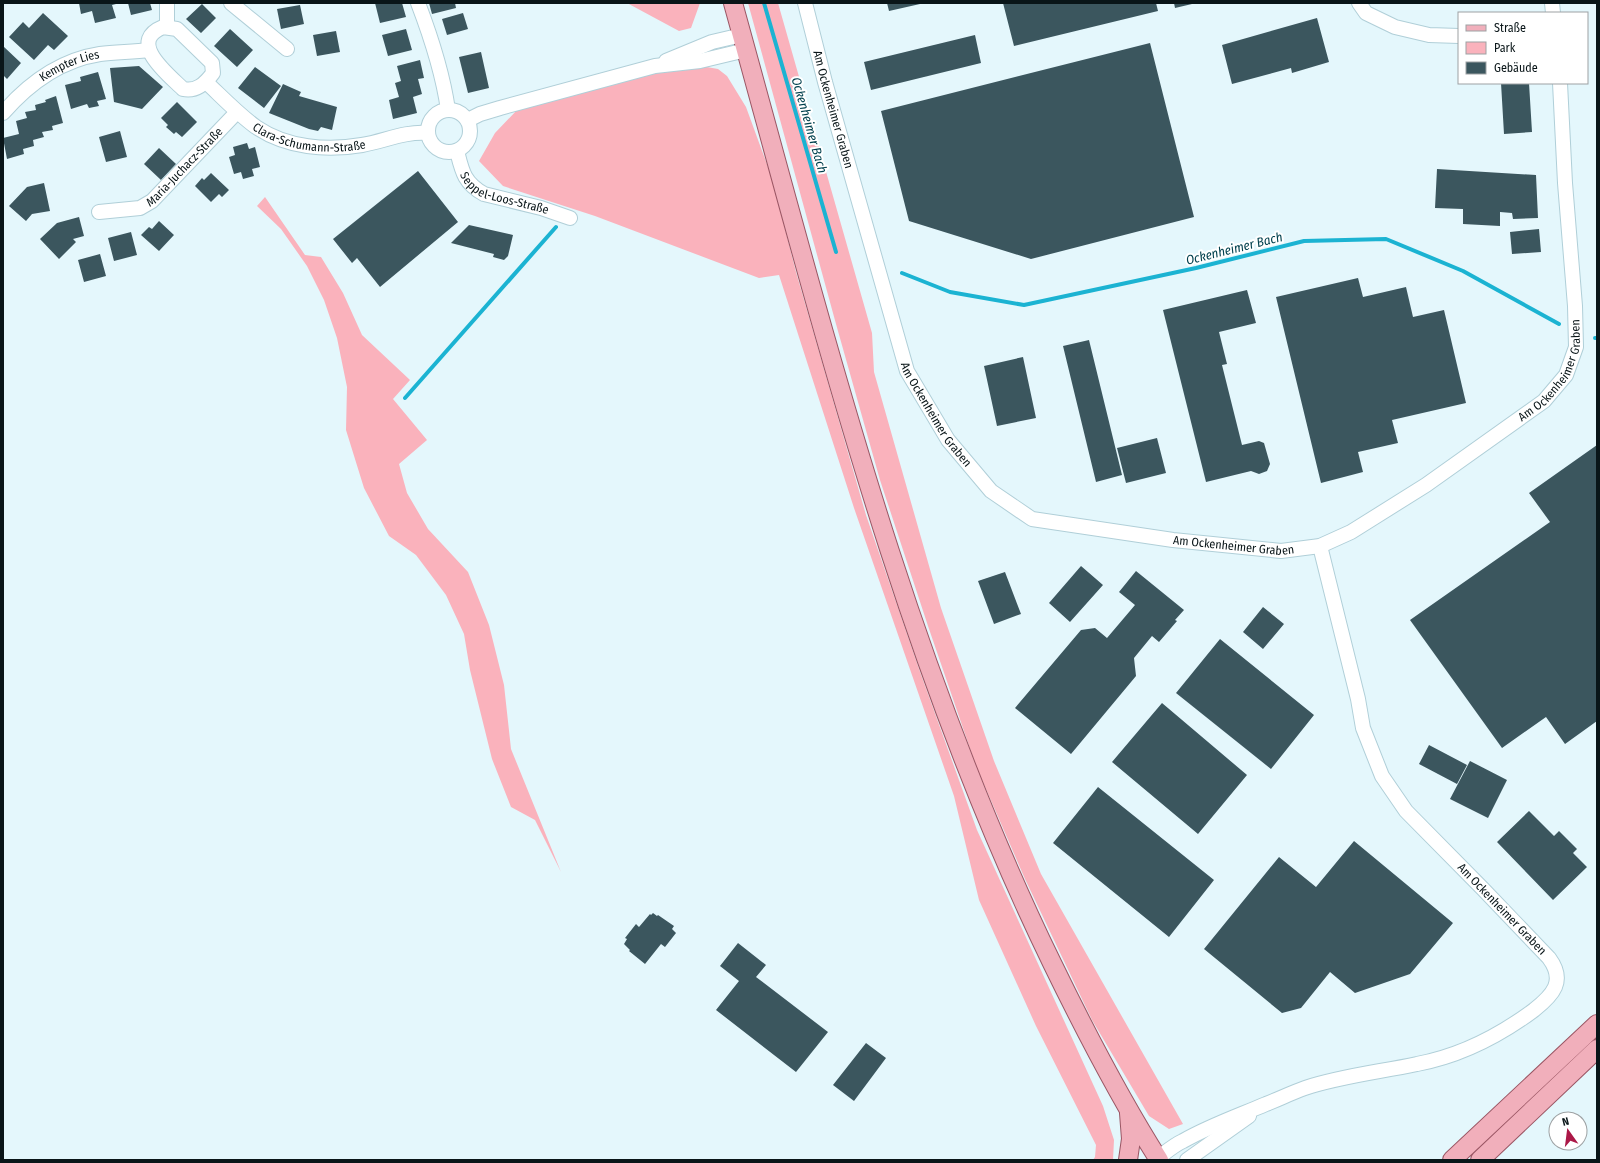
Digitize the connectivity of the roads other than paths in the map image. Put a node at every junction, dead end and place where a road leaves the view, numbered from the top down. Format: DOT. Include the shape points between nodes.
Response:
graph roads {
  1 [pos="167,3"];
  2 [pos="231,3"];
  3 [pos="418,3"];
  4 [pos="733,3"];
  5 [pos="805,3"];
  6 [pos="1360,3"];
  7 [pos="167,27"];
  8 [pos="1458,36"];
  9 [pos="744,43"];
  10 [pos="287,49"];
  11 [pos="149,50"];
  12 [pos="206,82"];
  13 [pos="1560,84"];
  14 [pos="448,110"];
  15 [pos="238,112"];
  16 [pos="3,113"];
  17 [pos="468,120"];
  18 [pos="428,133"];
  19 [pos="457,151"];
  20 [pos="99,212"];
  21 [pos="570,218"];
  22 [pos="1320,546"];
  23 [pos="1597,1024"];
  24 [pos="1591,1055"];
  25 [pos="1266,1104"];
  26 [pos="1127,1106"];
  27 [pos="1210,1144"];
  28 [pos="1157,1159"];
  29 [pos="1128,1160"];
  30 [pos="1187,1160"];
  31 [pos="1203,1160"];
  32 [pos="1452,1160"];
  33 [pos="1480,1160"];
  1 -- 7 [label="street"];
  2 -- 10 [label="street"];
  3 -- 14 [label="street" via="436,57"];
  4 -- 9 [label="main road"];
  5 -- 22 [label="street, Am Ockenheimer Graben" via="907,371 948,440 991,491 1032,519 1173,540 1281,551"];
  6 -- 8 [label="street" via="1366,13 1395,27 1429,35"];
  7 -- 11 [label="street" via="154,33"];
  7 -- 12 [label="street" via="177,29 212,63 213,73"];
  9 -- 17 [label="street" via="700,61 655,66 500,108"];
  9 -- 26 [label="main road" via="857,444 904,596 938,692 983,812 1018,890 1100,1060"];
  11 -- 12 [label="street" via="154,60 183,89 194,90"];
  11 -- 16 [label="street, Kempter Lies" via="100,54 66,65 30,85"];
  12 -- 15 [label="street, Clara-Schumann-Straße"];
  13 -- 22 [label="street, Am Ockenheimer Graben" via="1576,347 1566,375 1544,401 1426,485 1351,532"];
  14 -- 17 [label="street" via="459,112"];
  14 -- 18 [label="street" via="433,117"];
  15 -- 18 [label="street, Clara-Schumann-Straße" via="268,133 293,143 314,147 347,147 408,133"];
  15 -- 20 [label="street, Maria-Juchacz-Straße" via="152,201 140,208"];
  17 -- 19 [label="street" via="469,138"];
  18 -- 19 [label="street" via="433,145 438,149 444,152"];
  19 -- 21 [label="street, Seppel-Loos-Straße" via="466,180 476,190"];
  22 -- 25 [label="street, Am Ockenheimer Graben" via="1363,728 1382,776 1406,811 1549,958 1556,968 1557,979 1552,994 1545,1002 1477,1046 1419,1064 1329,1081 1287,1094"];
  23 -- 32 [label="main road"];
  24 -- 33 [label="main road"];
  25 -- 27 [label="street, Am Ockenheimer Graben"];
  25 -- 28 [label="street, Am Ockenheimer Graben" via="1189,1137"];
  26 -- 28 [label="main road"];
  26 -- 29 [label="main road" via="1130,1122"];
  27 -- 30 [label="street, Am Ockenheimer Graben"];
  27 -- 31 [label="street"];
}
